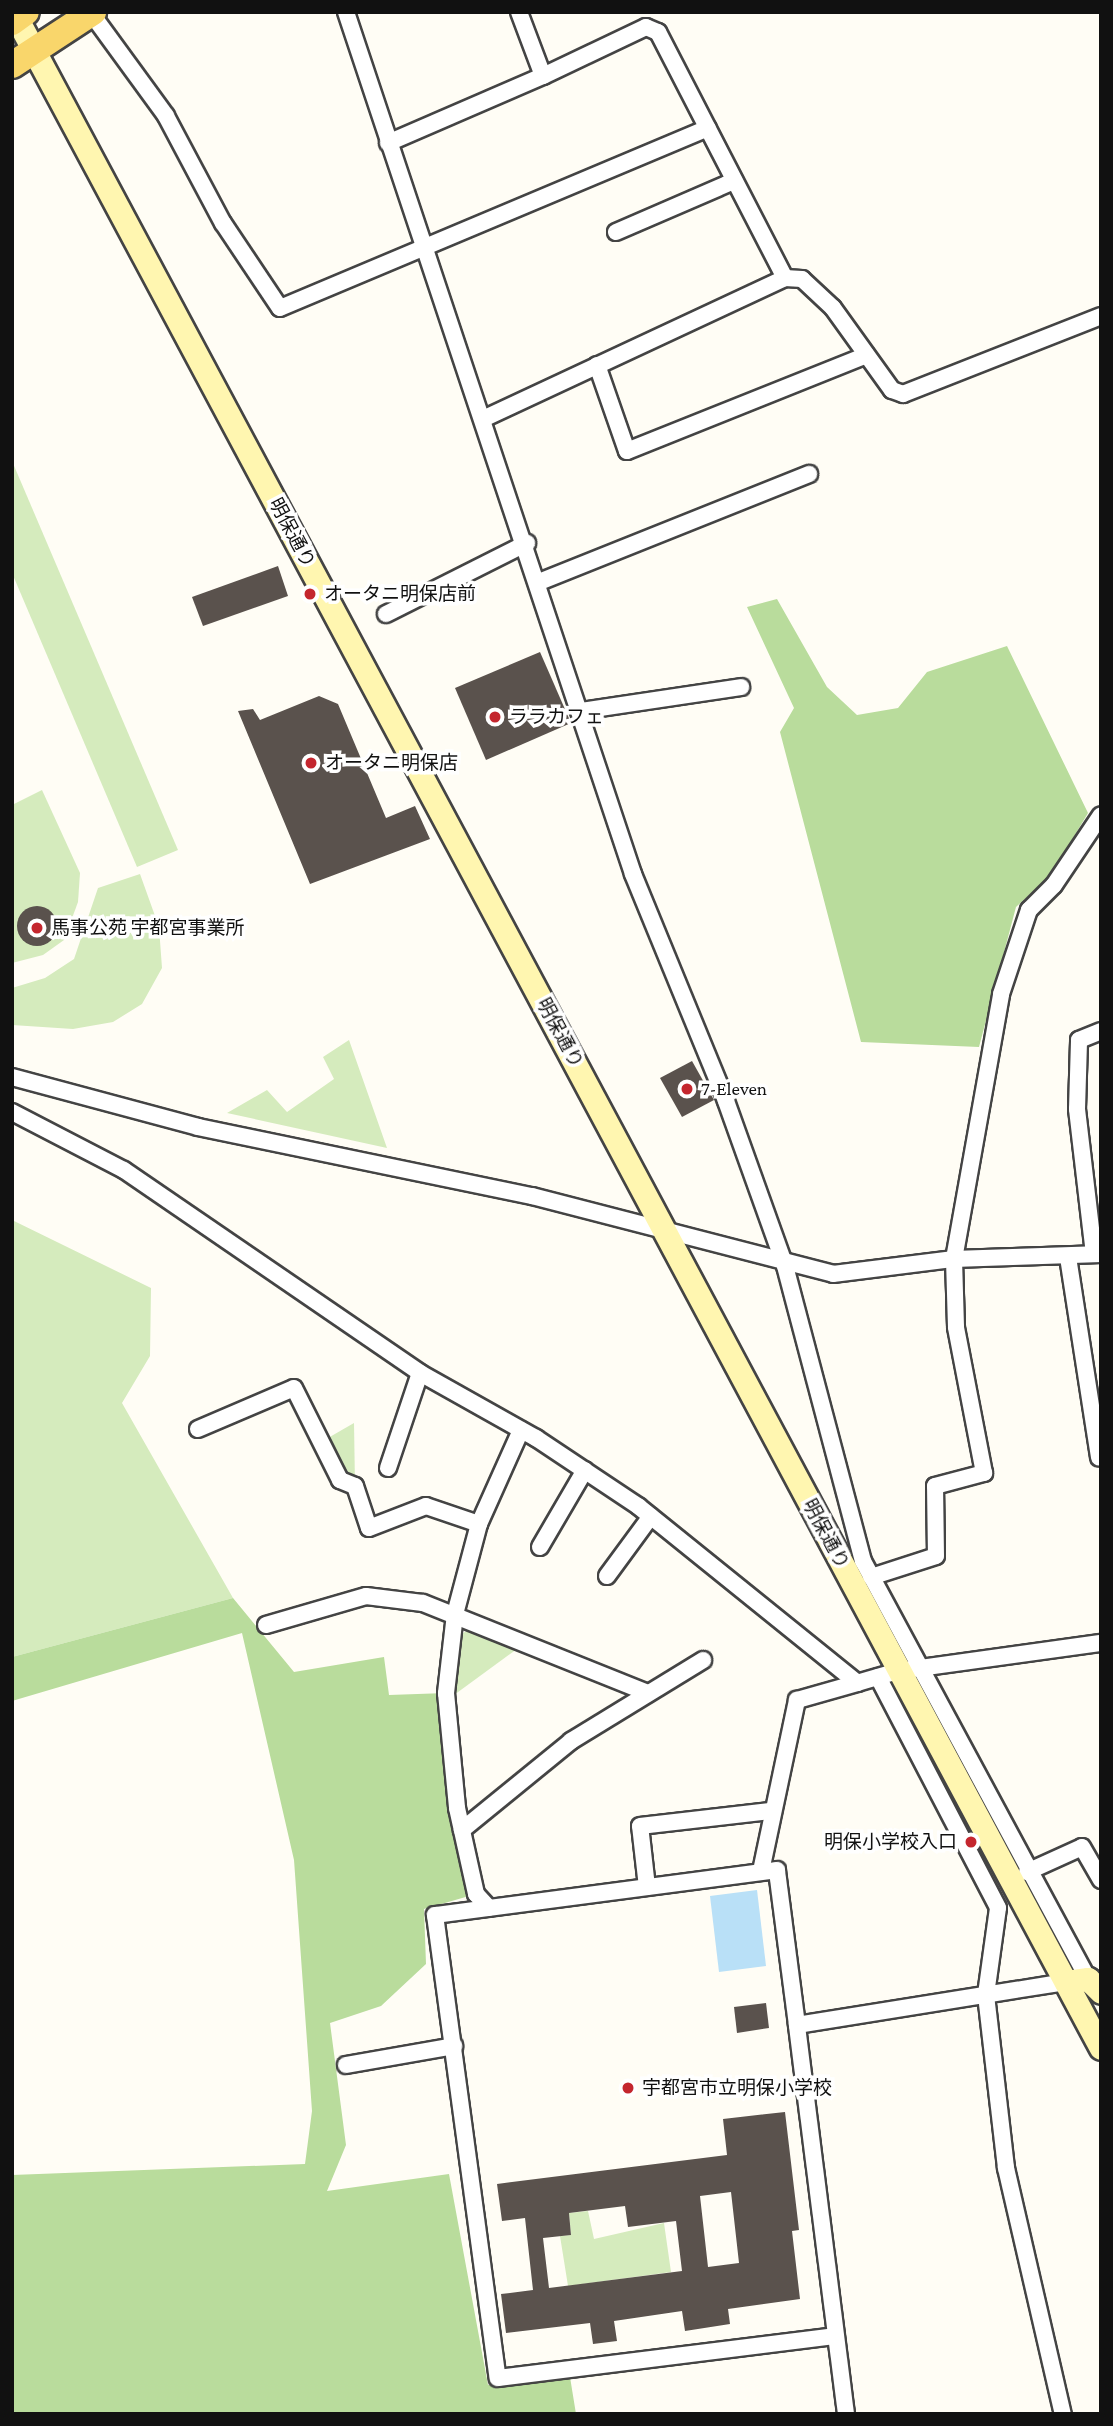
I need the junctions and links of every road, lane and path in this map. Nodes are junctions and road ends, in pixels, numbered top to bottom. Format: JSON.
{"nodes":[{"id":1,"x":346,"y":12,"type":"edge"},
{"id":2,"x":519,"y":12,"type":"edge"},
{"id":3,"x":92,"y":13,"type":"edge"},
{"id":4,"x":19,"y":18,"type":"edge"},
{"id":5,"x":35,"y":51,"type":"junction"},
{"id":6,"x":12,"y":65,"type":"edge"},
{"id":7,"x":543,"y":76,"type":"junction"},
{"id":8,"x":708,"y":128,"type":"junction"},
{"id":9,"x":388,"y":143,"type":"junction"},
{"id":10,"x":734,"y":181,"type":"junction"},
{"id":11,"x":616,"y":232,"type":"dead end"},
{"id":12,"x":424,"y":244,"type":"junction"},
{"id":13,"x":785,"y":278,"type":"junction"},
{"id":14,"x":1101,"y":316,"type":"edge"},
{"id":15,"x":867,"y":355,"type":"junction"},
{"id":16,"x":597,"y":365,"type":"junction"},
{"id":17,"x":485,"y":418,"type":"junction"},
{"id":18,"x":809,"y":474,"type":"dead end"},
{"id":19,"x":527,"y":543,"type":"junction"},
{"id":20,"x":540,"y":582,"type":"junction"},
{"id":21,"x":386,"y":614,"type":"dead end"},
{"id":22,"x":741,"y":687,"type":"dead end"},
{"id":23,"x":581,"y":711,"type":"junction"},
{"id":24,"x":1101,"y":815,"type":"edge"},
{"id":25,"x":1101,"y":1031,"type":"edge"},
{"id":26,"x":12,"y":1077,"type":"edge"},
{"id":27,"x":12,"y":1112,"type":"edge"},
{"id":28,"x":665,"y":1230,"type":"junction"},
{"id":29,"x":1097,"y":1254,"type":"edge"},
{"id":30,"x":1068,"y":1257,"type":"junction"},
{"id":31,"x":954,"y":1259,"type":"junction"},
{"id":32,"x":785,"y":1266,"type":"junction"},
{"id":33,"x":419,"y":1373,"type":"junction"},
{"id":34,"x":198,"y":1429,"type":"dead end"},
{"id":35,"x":521,"y":1430,"type":"junction"},
{"id":36,"x":1099,"y":1458,"type":"dead end"},
{"id":37,"x":388,"y":1468,"type":"dead end"},
{"id":38,"x":584,"y":1470,"type":"junction"},
{"id":39,"x":651,"y":1516,"type":"junction"},
{"id":40,"x":479,"y":1524,"type":"junction"},
{"id":41,"x":540,"y":1547,"type":"dead end"},
{"id":42,"x":607,"y":1577,"type":"dead end"},
{"id":43,"x":871,"y":1577,"type":"junction"},
{"id":44,"x":455,"y":1614,"type":"junction"},
{"id":45,"x":266,"y":1625,"type":"dead end"},
{"id":46,"x":1101,"y":1643,"type":"edge"},
{"id":47,"x":703,"y":1660,"type":"dead end"},
{"id":48,"x":897,"y":1672,"type":"junction"},
{"id":49,"x":857,"y":1683,"type":"junction"},
{"id":50,"x":648,"y":1693,"type":"junction"},
{"id":51,"x":770,"y":1811,"type":"junction"},
{"id":52,"x":462,"y":1830,"type":"junction"},
{"id":53,"x":761,"y":1871,"type":"junction"},
{"id":54,"x":1027,"y":1872,"type":"junction"},
{"id":55,"x":1101,"y":1880,"type":"edge"},
{"id":56,"x":647,"y":1887,"type":"junction"},
{"id":57,"x":489,"y":1908,"type":"junction"},
{"id":58,"x":1085,"y":1984,"type":"edge"},
{"id":59,"x":986,"y":1995,"type":"junction"},
{"id":60,"x":797,"y":2025,"type":"junction"},
{"id":61,"x":454,"y":2046,"type":"junction"},
{"id":62,"x":1101,"y":2048,"type":"edge"},
{"id":63,"x":346,"y":2064,"type":"dead end"},
{"id":64,"x":835,"y":2336,"type":"junction"},
{"id":65,"x":846,"y":2414,"type":"edge"},
{"id":66,"x":1063,"y":2414,"type":"edge"}],
"edges":[{"from":1,"to":9,"type":"street"},
{"from":2,"to":7,"type":"street"},
{"from":3,"to":5,"type":"main road"},
{"from":3,"to":12,"type":"street"},
{"from":4,"to":5,"type":"street","name":"明保通り"},
{"from":5,"to":6,"type":"main road"},
{"from":5,"to":28,"type":"street","name":"明保通り"},
{"from":7,"to":8,"type":"street"},
{"from":7,"to":9,"type":"street"},
{"from":8,"to":10,"type":"street"},
{"from":8,"to":12,"type":"street"},
{"from":9,"to":12,"type":"street"},
{"from":10,"to":11,"type":"street"},
{"from":10,"to":13,"type":"street"},
{"from":12,"to":17,"type":"street"},
{"from":13,"to":15,"type":"street"},
{"from":13,"to":16,"type":"street"},
{"from":14,"to":15,"type":"street"},
{"from":15,"to":16,"type":"street"},
{"from":16,"to":17,"type":"street"},
{"from":17,"to":19,"type":"street"},
{"from":18,"to":20,"type":"street"},
{"from":19,"to":20,"type":"street"},
{"from":19,"to":21,"type":"street"},
{"from":20,"to":23,"type":"street"},
{"from":22,"to":23,"type":"street"},
{"from":23,"to":32,"type":"street"},
{"from":24,"to":31,"type":"street"},
{"from":25,"to":29,"type":"street"},
{"from":26,"to":28,"type":"street"},
{"from":27,"to":33,"type":"street"},
{"from":28,"to":32,"type":"street"},
{"from":28,"to":48,"type":"street","name":"明保通り"},
{"from":29,"to":30,"type":"street"},
{"from":30,"to":31,"type":"street"},
{"from":30,"to":36,"type":"street"},
{"from":31,"to":32,"type":"street"},
{"from":31,"to":43,"type":"street"},
{"from":32,"to":43,"type":"street"},
{"from":33,"to":35,"type":"street"},
{"from":33,"to":37,"type":"street"},
{"from":34,"to":40,"type":"street"},
{"from":35,"to":38,"type":"street"},
{"from":35,"to":40,"type":"street"},
{"from":38,"to":39,"type":"street"},
{"from":38,"to":41,"type":"street"},
{"from":39,"to":42,"type":"street"},
{"from":39,"to":49,"type":"street"},
{"from":40,"to":44,"type":"street"},
{"from":43,"to":48,"type":"street"},
{"from":44,"to":45,"type":"street"},
{"from":44,"to":50,"type":"street"},
{"from":44,"to":52,"type":"street"},
{"from":46,"to":48,"type":"street"},
{"from":47,"to":50,"type":"street"},
{"from":48,"to":49,"type":"street"},
{"from":48,"to":54,"type":"street"},
{"from":48,"to":58,"type":"street","name":"明保通り"},
{"from":48,"to":59,"type":"street"},
{"from":49,"to":51,"type":"street"},
{"from":50,"to":52,"type":"street"},
{"from":51,"to":53,"type":"street"},
{"from":51,"to":56,"type":"street"},
{"from":52,"to":57,"type":"street"},
{"from":53,"to":56,"type":"street"},
{"from":53,"to":60,"type":"street"},
{"from":54,"to":55,"type":"street"},
{"from":54,"to":58,"type":"street"},
{"from":56,"to":57,"type":"street"},
{"from":57,"to":61,"type":"street"},
{"from":58,"to":59,"type":"street"},
{"from":58,"to":62,"type":"street","name":"明保通り"},
{"from":59,"to":60,"type":"street"},
{"from":59,"to":66,"type":"street"},
{"from":60,"to":64,"type":"street"},
{"from":61,"to":63,"type":"street"},
{"from":61,"to":64,"type":"street"},
{"from":64,"to":65,"type":"street"}]}
